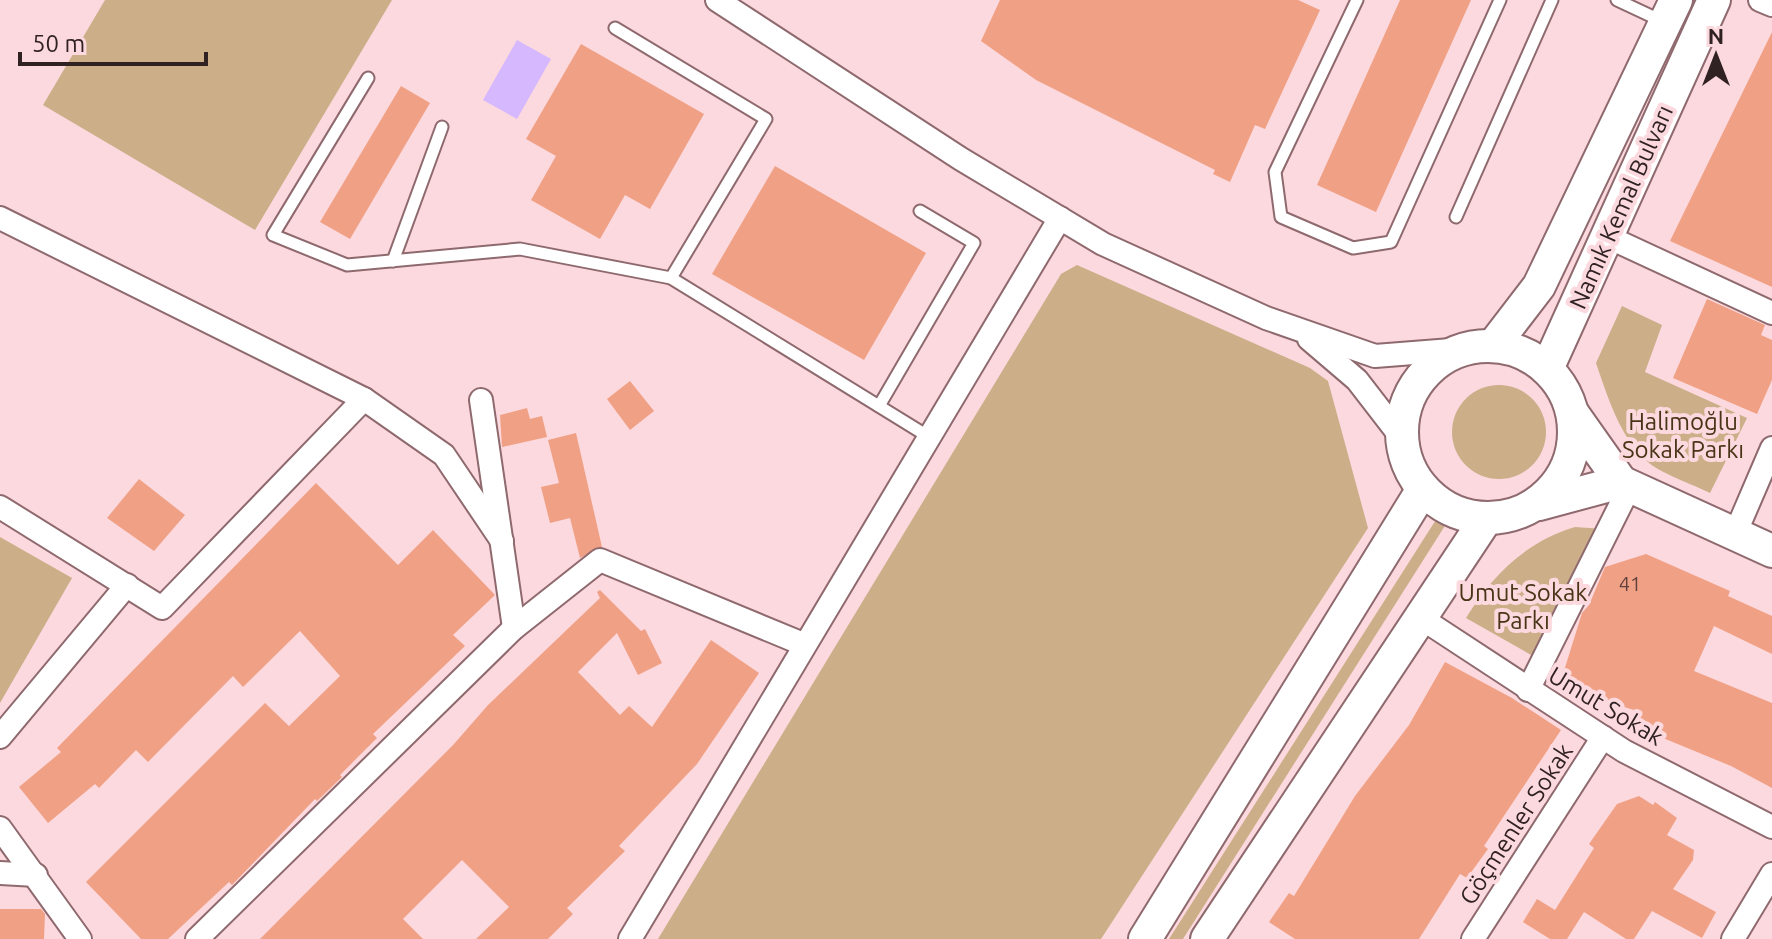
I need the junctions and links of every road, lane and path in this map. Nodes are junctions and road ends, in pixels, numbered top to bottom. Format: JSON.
{"nodes":[{"id":1,"x":717,"y":0,"type":"edge"},
{"id":2,"x":1357,"y":0,"type":"edge"},
{"id":3,"x":1500,"y":0,"type":"edge"},
{"id":4,"x":1552,"y":0,"type":"edge"},
{"id":5,"x":1617,"y":0,"type":"edge"},
{"id":6,"x":1714,"y":0,"type":"edge"},
{"id":7,"x":1760,"y":0,"type":"edge"},
{"id":8,"x":1772,"y":5,"type":"edge"},
{"id":9,"x":1671,"y":11,"type":"edge"},
{"id":10,"x":615,"y":28,"type":"dead end"},
{"id":11,"x":368,"y":78,"type":"dead end"},
{"id":12,"x":442,"y":127,"type":"dead end"},
{"id":13,"x":920,"y":211,"type":"dead end"},
{"id":14,"x":1456,"y":217,"type":"dead end"},
{"id":15,"x":0,"y":218,"type":"edge"},
{"id":16,"x":1060,"y":218,"type":"junction"},
{"id":17,"x":1608,"y":237,"type":"junction"},
{"id":18,"x":393,"y":261,"type":"junction"},
{"id":19,"x":671,"y":278,"type":"junction"},
{"id":20,"x":1772,"y":313,"type":"edge"},
{"id":21,"x":1299,"y":331,"type":"junction"},
{"id":22,"x":1479,"y":348,"type":"junction"},
{"id":23,"x":1547,"y":369,"type":"junction"},
{"id":24,"x":364,"y":399,"type":"junction"},
{"id":25,"x":481,"y":400,"type":"dead end"},
{"id":26,"x":879,"y":406,"type":"junction"},
{"id":27,"x":1573,"y":414,"type":"junction"},
{"id":28,"x":929,"y":437,"type":"junction"},
{"id":29,"x":1401,"y":437,"type":"junction"},
{"id":30,"x":1772,"y":448,"type":"edge"},
{"id":31,"x":1626,"y":484,"type":"junction"},
{"id":32,"x":1423,"y":489,"type":"junction"},
{"id":33,"x":1536,"y":505,"type":"junction"},
{"id":34,"x":0,"y":507,"type":"edge"},
{"id":35,"x":1486,"y":519,"type":"junction"},
{"id":36,"x":1735,"y":534,"type":"junction"},
{"id":37,"x":502,"y":541,"type":"junction"},
{"id":38,"x":1772,"y":551,"type":"edge"},
{"id":39,"x":127,"y":585,"type":"junction"},
{"id":40,"x":1421,"y":618,"type":"junction"},
{"id":41,"x":514,"y":628,"type":"junction"},
{"id":42,"x":803,"y":644,"type":"junction"},
{"id":43,"x":1528,"y":690,"type":"junction"},
{"id":44,"x":0,"y":737,"type":"edge"},
{"id":45,"x":1603,"y":737,"type":"junction"},
{"id":46,"x":1772,"y":827,"type":"edge"},
{"id":47,"x":0,"y":828,"type":"edge"},
{"id":48,"x":0,"y":873,"type":"edge"},
{"id":49,"x":1772,"y":874,"type":"edge"},
{"id":50,"x":36,"y":875,"type":"junction"},
{"id":51,"x":80,"y":939,"type":"edge"},
{"id":52,"x":197,"y":939,"type":"edge"},
{"id":53,"x":630,"y":939,"type":"edge"},
{"id":54,"x":1145,"y":939,"type":"edge"},
{"id":55,"x":1207,"y":939,"type":"edge"},
{"id":56,"x":1473,"y":939,"type":"edge"},
{"id":57,"x":1733,"y":939,"type":"edge"}],
"edges":[{"from":1,"to":16,"type":"street"},
{"from":2,"to":3,"type":"lane"},
{"from":4,"to":14,"type":"lane"},
{"from":5,"to":9,"type":"lane"},
{"from":6,"to":17,"type":"main road","name":"Namık Kemal Bulvarı"},
{"from":7,"to":8,"type":"street"},
{"from":9,"to":22,"type":"main road","name":"Namık Kemal Bulvarı"},
{"from":10,"to":19,"type":"lane"},
{"from":11,"to":18,"type":"lane"},
{"from":12,"to":18,"type":"lane"},
{"from":13,"to":26,"type":"lane"},
{"from":15,"to":24,"type":"street"},
{"from":16,"to":21,"type":"street"},
{"from":16,"to":28,"type":"street"},
{"from":17,"to":20,"type":"street"},
{"from":17,"to":23,"type":"main road","name":"Namık Kemal Bulvarı"},
{"from":18,"to":19,"type":"lane"},
{"from":19,"to":26,"type":"lane"},
{"from":21,"to":22,"type":"street"},
{"from":21,"to":29,"type":"street"},
{"from":22,"to":23,"type":"main road"},
{"from":22,"to":29,"type":"main road"},
{"from":23,"to":27,"type":"main road"},
{"from":24,"to":37,"type":"street"},
{"from":24,"to":39,"type":"street"},
{"from":25,"to":37,"type":"street"},
{"from":26,"to":28,"type":"lane"},
{"from":27,"to":31,"type":"main road"},
{"from":27,"to":33,"type":"main road"},
{"from":28,"to":42,"type":"street"},
{"from":29,"to":32,"type":"main road"},
{"from":30,"to":36,"type":"street"},
{"from":31,"to":33,"type":"main road"},
{"from":31,"to":36,"type":"main road"},
{"from":31,"to":43,"type":"street"},
{"from":32,"to":35,"type":"main road"},
{"from":32,"to":54,"type":"main road"},
{"from":33,"to":35,"type":"main road"},
{"from":34,"to":39,"type":"street"},
{"from":35,"to":40,"type":"main road"},
{"from":36,"to":38,"type":"main road"},
{"from":37,"to":41,"type":"street"},
{"from":39,"to":44,"type":"street"},
{"from":40,"to":43,"type":"street","name":"Umut Sokak"},
{"from":40,"to":55,"type":"main road"},
{"from":41,"to":42,"type":"street"},
{"from":41,"to":52,"type":"street"},
{"from":42,"to":53,"type":"street"},
{"from":43,"to":45,"type":"street","name":"Umut Sokak"},
{"from":45,"to":46,"type":"street","name":"Umut Sokak"},
{"from":45,"to":56,"type":"street","name":"Göçmenler Sokak"},
{"from":47,"to":50,"type":"street"},
{"from":48,"to":50,"type":"street"},
{"from":49,"to":57,"type":"street"},
{"from":50,"to":51,"type":"street"}]}
